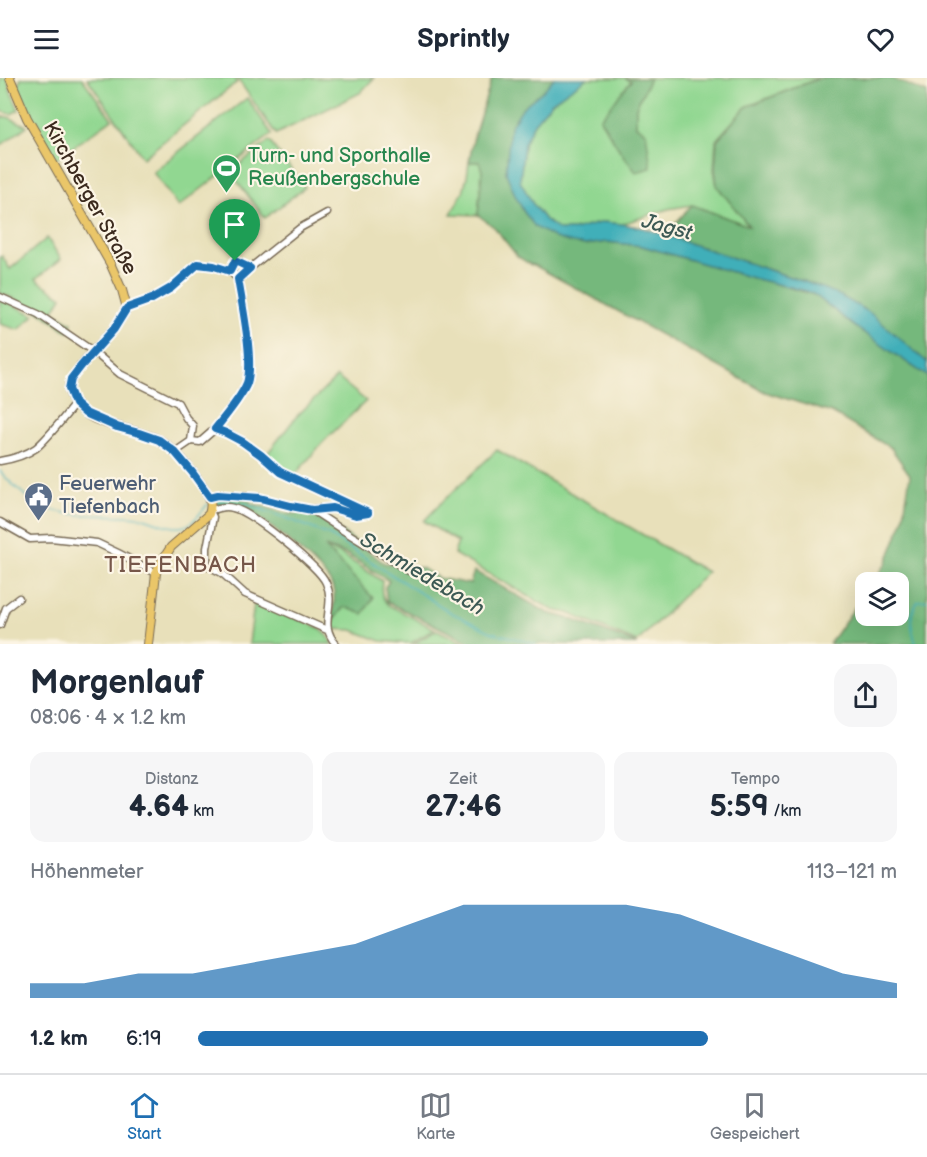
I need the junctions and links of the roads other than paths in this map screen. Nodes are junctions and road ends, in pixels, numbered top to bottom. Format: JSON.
{"nodes":[{"id":1,"x":13,"y":79,"type":"edge"},
{"id":2,"x":327,"y":213,"type":"dead end"},
{"id":3,"x":250,"y":268,"type":"junction"},
{"id":4,"x":230,"y":271,"type":"junction"},
{"id":5,"x":238,"y":279,"type":"junction"},
{"id":6,"x":0,"y":297,"type":"edge"},
{"id":7,"x":127,"y":308,"type":"junction"},
{"id":8,"x":93,"y":352,"type":"junction"},
{"id":9,"x":75,"y":404,"type":"junction"},
{"id":10,"x":215,"y":429,"type":"junction"},
{"id":11,"x":191,"y":441,"type":"junction"},
{"id":12,"x":175,"y":452,"type":"junction"},
{"id":13,"x":0,"y":461,"type":"edge"},
{"id":14,"x":210,"y":503,"type":"junction"},
{"id":15,"x":312,"y":510,"type":"junction"},
{"id":16,"x":0,"y":522,"type":"edge"},
{"id":17,"x":409,"y":571,"type":"dead end"},
{"id":18,"x":156,"y":573,"type":"junction"},
{"id":19,"x":19,"y":598,"type":"dead end"},
{"id":20,"x":0,"y":625,"type":"edge"},
{"id":21,"x":327,"y":630,"type":"junction"},
{"id":22,"x":148,"y":644,"type":"edge"},
{"id":23,"x":336,"y":644,"type":"edge"}],
"edges":[{"from":1,"to":7,"type":"main road","name":"Kirchberger Straße"},
{"from":2,"to":3,"type":"street"},
{"from":3,"to":4,"type":"street"},
{"from":3,"to":5,"type":"street"},
{"from":4,"to":5,"type":"street"},
{"from":4,"to":7,"type":"street"},
{"from":5,"to":10,"type":"street"},
{"from":6,"to":8,"type":"street"},
{"from":7,"to":8,"type":"main road"},
{"from":8,"to":9,"type":"main road"},
{"from":8,"to":11,"type":"street"},
{"from":9,"to":12,"type":"main road"},
{"from":9,"to":13,"type":"street"},
{"from":10,"to":11,"type":"street"},
{"from":10,"to":15,"type":"street"},
{"from":11,"to":12,"type":"street"},
{"from":12,"to":14,"type":"main road"},
{"from":14,"to":15,"type":"street"},
{"from":14,"to":18,"type":"main road"},
{"from":14,"to":21,"type":"street"},
{"from":14,"to":21,"type":"street"},
{"from":15,"to":17,"type":"street"},
{"from":16,"to":18,"type":"street"},
{"from":18,"to":22,"type":"main road"},
{"from":19,"to":20,"type":"street"},
{"from":21,"to":23,"type":"street"}]}
